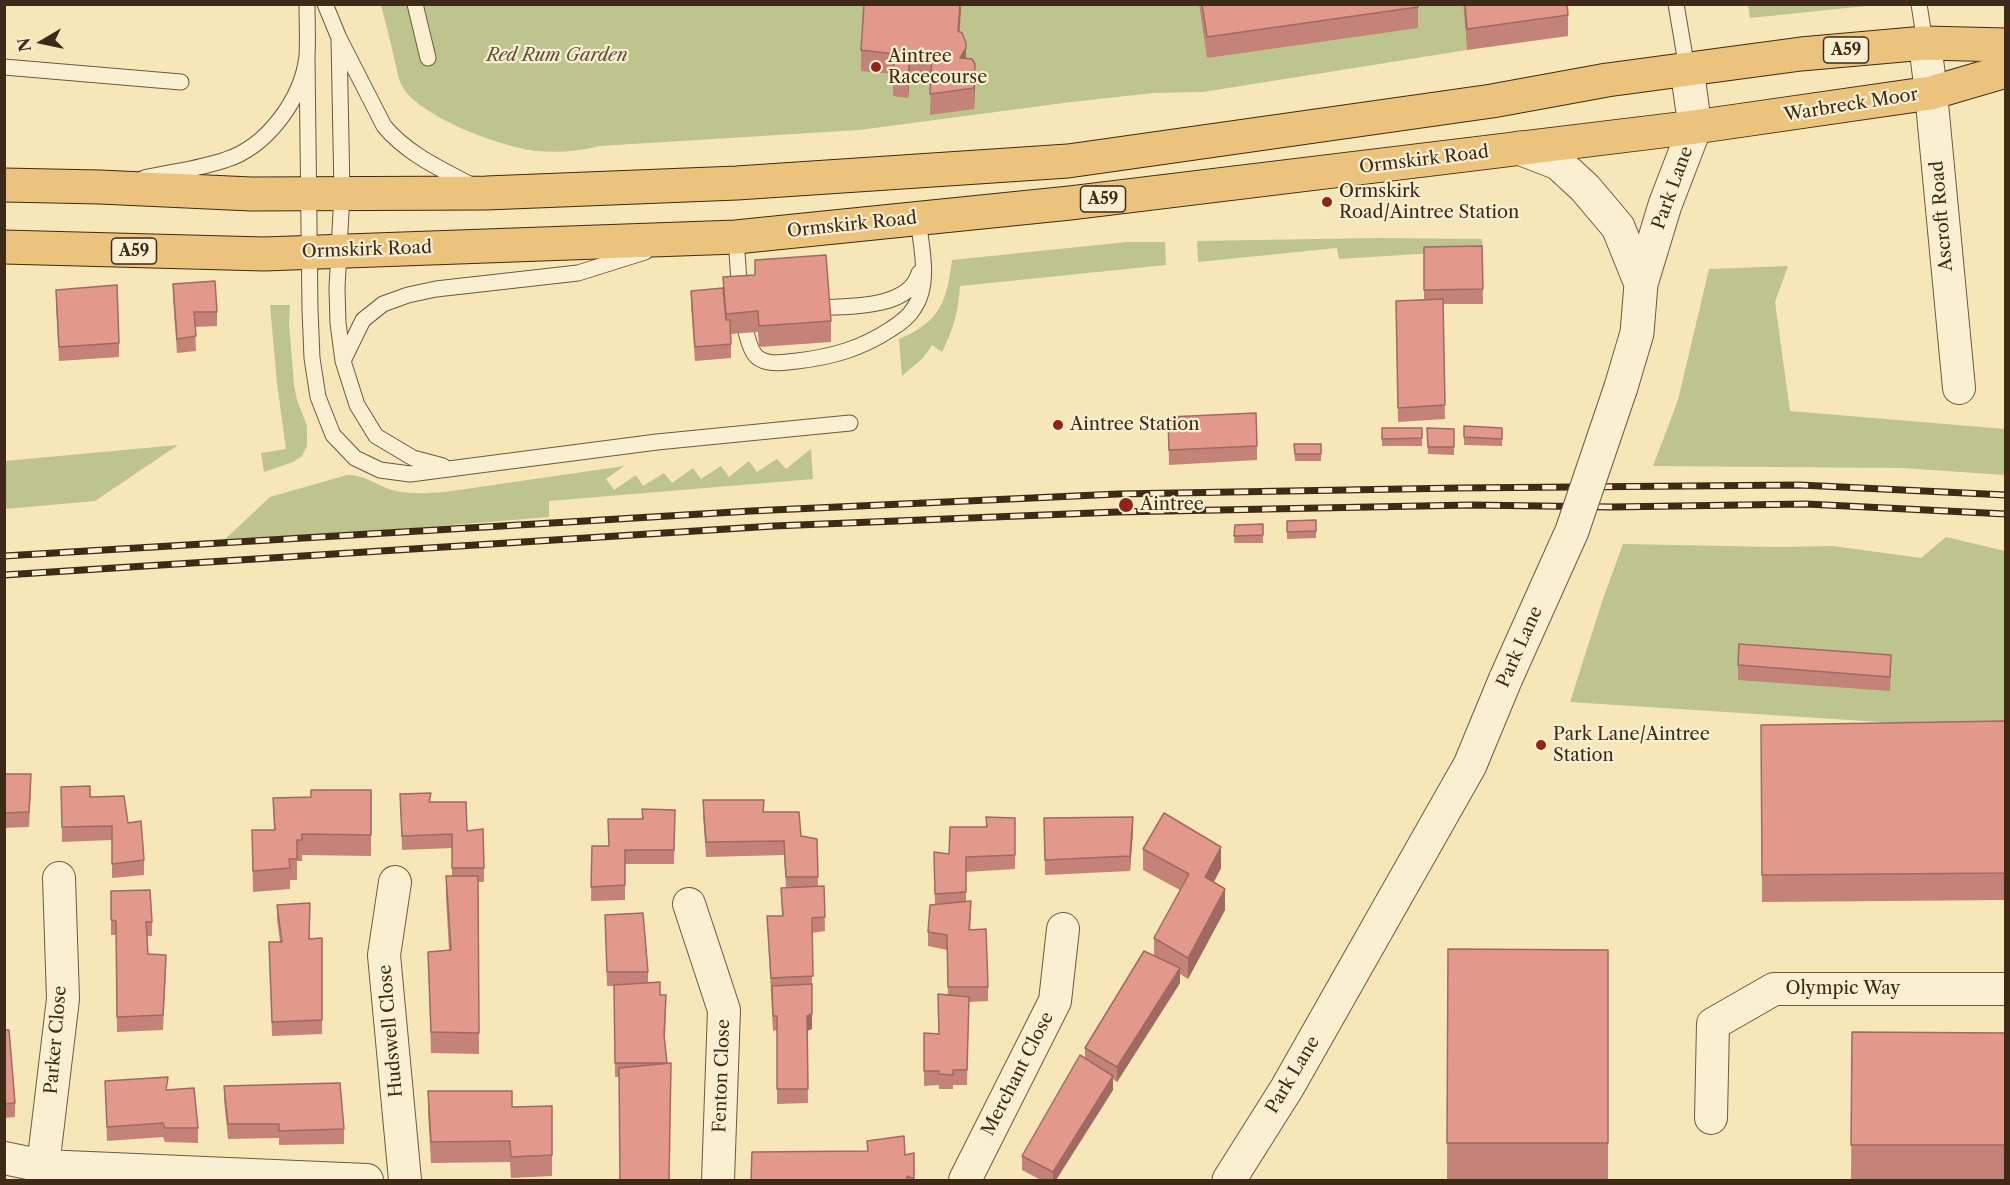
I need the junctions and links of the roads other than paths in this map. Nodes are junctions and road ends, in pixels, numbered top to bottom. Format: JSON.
{"nodes":[{"id":1,"x":307,"y":4,"type":"edge"},
{"id":2,"x":325,"y":4,"type":"edge"},
{"id":3,"x":416,"y":4,"type":"edge"},
{"id":4,"x":1676,"y":4,"type":"edge"},
{"id":5,"x":1919,"y":4,"type":"edge"},
{"id":6,"x":339,"y":38,"type":"junction"},
{"id":7,"x":1925,"y":44,"type":"junction"},
{"id":8,"x":2006,"y":45,"type":"edge"},
{"id":9,"x":307,"y":57,"type":"junction"},
{"id":10,"x":428,"y":58,"type":"dead end"},
{"id":11,"x":4,"y":67,"type":"edge"},
{"id":12,"x":1687,"y":69,"type":"junction"},
{"id":13,"x":2006,"y":71,"type":"edge"},
{"id":14,"x":181,"y":82,"type":"dead end"},
{"id":15,"x":1931,"y":93,"type":"junction"},
{"id":16,"x":1695,"y":127,"type":"junction"},
{"id":17,"x":1520,"y":148,"type":"junction"},
{"id":18,"x":4,"y":185,"type":"edge"},
{"id":19,"x":100,"y":187,"type":"junction"},
{"id":20,"x":486,"y":193,"type":"junction"},
{"id":21,"x":308,"y":194,"type":"junction"},
{"id":22,"x":342,"y":194,"type":"junction"},
{"id":23,"x":918,"y":219,"type":"junction"},
{"id":24,"x":736,"y":237,"type":"junction"},
{"id":25,"x":685,"y":239,"type":"junction"},
{"id":26,"x":4,"y":247,"type":"edge"},
{"id":27,"x":323,"y":252,"type":"junction"},
{"id":28,"x":923,"y":262,"type":"junction"},
{"id":29,"x":1641,"y":284,"type":"junction"},
{"id":30,"x":791,"y":309,"type":"edge"},
{"id":31,"x":343,"y":361,"type":"junction"},
{"id":32,"x":1959,"y":388,"type":"dead end"},
{"id":33,"x":850,"y":423,"type":"dead end"},
{"id":34,"x":453,"y":469,"type":"junction"},
{"id":35,"x":59,"y":878,"type":"dead end"},
{"id":36,"x":395,"y":882,"type":"dead end"},
{"id":37,"x":689,"y":904,"type":"dead end"},
{"id":38,"x":1063,"y":929,"type":"dead end"},
{"id":39,"x":2006,"y":989,"type":"edge"},
{"id":40,"x":1712,"y":1119,"type":"dead end"},
{"id":41,"x":4,"y":1158,"type":"edge"},
{"id":42,"x":43,"y":1166,"type":"junction"},
{"id":43,"x":367,"y":1180,"type":"edge"},
{"id":44,"x":405,"y":1180,"type":"edge"},
{"id":45,"x":718,"y":1180,"type":"edge"},
{"id":46,"x":965,"y":1180,"type":"edge"},
{"id":47,"x":1229,"y":1180,"type":"edge"}],
"edges":[{"from":1,"to":9,"type":"lane"},
{"from":2,"to":6,"type":"lane"},
{"from":3,"to":10,"type":"lane"},
{"from":4,"to":12,"type":"lane"},
{"from":5,"to":7,"type":"lane"},
{"from":6,"to":20,"type":"lane"},
{"from":6,"to":22,"type":"lane"},
{"from":7,"to":8,"type":"highway","number":"A59"},
{"from":7,"to":12,"type":"highway","number":"A59"},
{"from":7,"to":15,"type":"street","name":"Ascroft Road"},
{"from":9,"to":19,"type":"lane"},
{"from":9,"to":21,"type":"lane"},
{"from":11,"to":14,"type":"lane"},
{"from":12,"to":16,"type":"street","name":"Park Lane"},
{"from":12,"to":20,"type":"highway","number":"A59"},
{"from":13,"to":15,"type":"highway","name":"Warbreck Moor","number":"A59"},
{"from":15,"to":16,"type":"highway","name":"Warbreck Moor","number":"A59"},
{"from":15,"to":32,"type":"street","name":"Ascroft Road"},
{"from":16,"to":17,"type":"highway","name":"Ormskirk Road","number":"A59"},
{"from":16,"to":29,"type":"street","name":"Park Lane"},
{"from":17,"to":23,"type":"highway","name":"Ormskirk Road","number":"A59"},
{"from":17,"to":29,"type":"street"},
{"from":18,"to":19,"type":"highway","number":"A59"},
{"from":19,"to":21,"type":"highway","number":"A59"},
{"from":20,"to":22,"type":"highway","number":"A59"},
{"from":21,"to":22,"type":"highway","number":"A59"},
{"from":21,"to":27,"type":"lane"},
{"from":22,"to":27,"type":"lane"},
{"from":23,"to":24,"type":"highway","name":"Ormskirk Road","number":"A59"},
{"from":23,"to":28,"type":"lane"},
{"from":24,"to":25,"type":"highway","name":"Ormskirk Road","number":"A59"},
{"from":24,"to":28,"type":"lane"},
{"from":25,"to":27,"type":"highway","name":"Ormskirk Road","number":"A59"},
{"from":25,"to":31,"type":"lane"},
{"from":26,"to":27,"type":"highway","name":"Ormskirk Road","number":"A59"},
{"from":27,"to":31,"type":"lane"},
{"from":27,"to":34,"type":"lane"},
{"from":28,"to":30,"type":"lane"},
{"from":29,"to":47,"type":"street","name":"Park Lane","bridge":true},
{"from":31,"to":34,"type":"lane"},
{"from":33,"to":34,"type":"lane"},
{"from":35,"to":42,"type":"street","name":"Parker Close"},
{"from":36,"to":44,"type":"street","name":"Hudswell Close"},
{"from":37,"to":45,"type":"street","name":"Fenton Close"},
{"from":38,"to":46,"type":"street","name":"Merchant Close"},
{"from":39,"to":40,"type":"street","name":"Olympic Way"},
{"from":41,"to":42,"type":"street"},
{"from":42,"to":43,"type":"street"}]}
